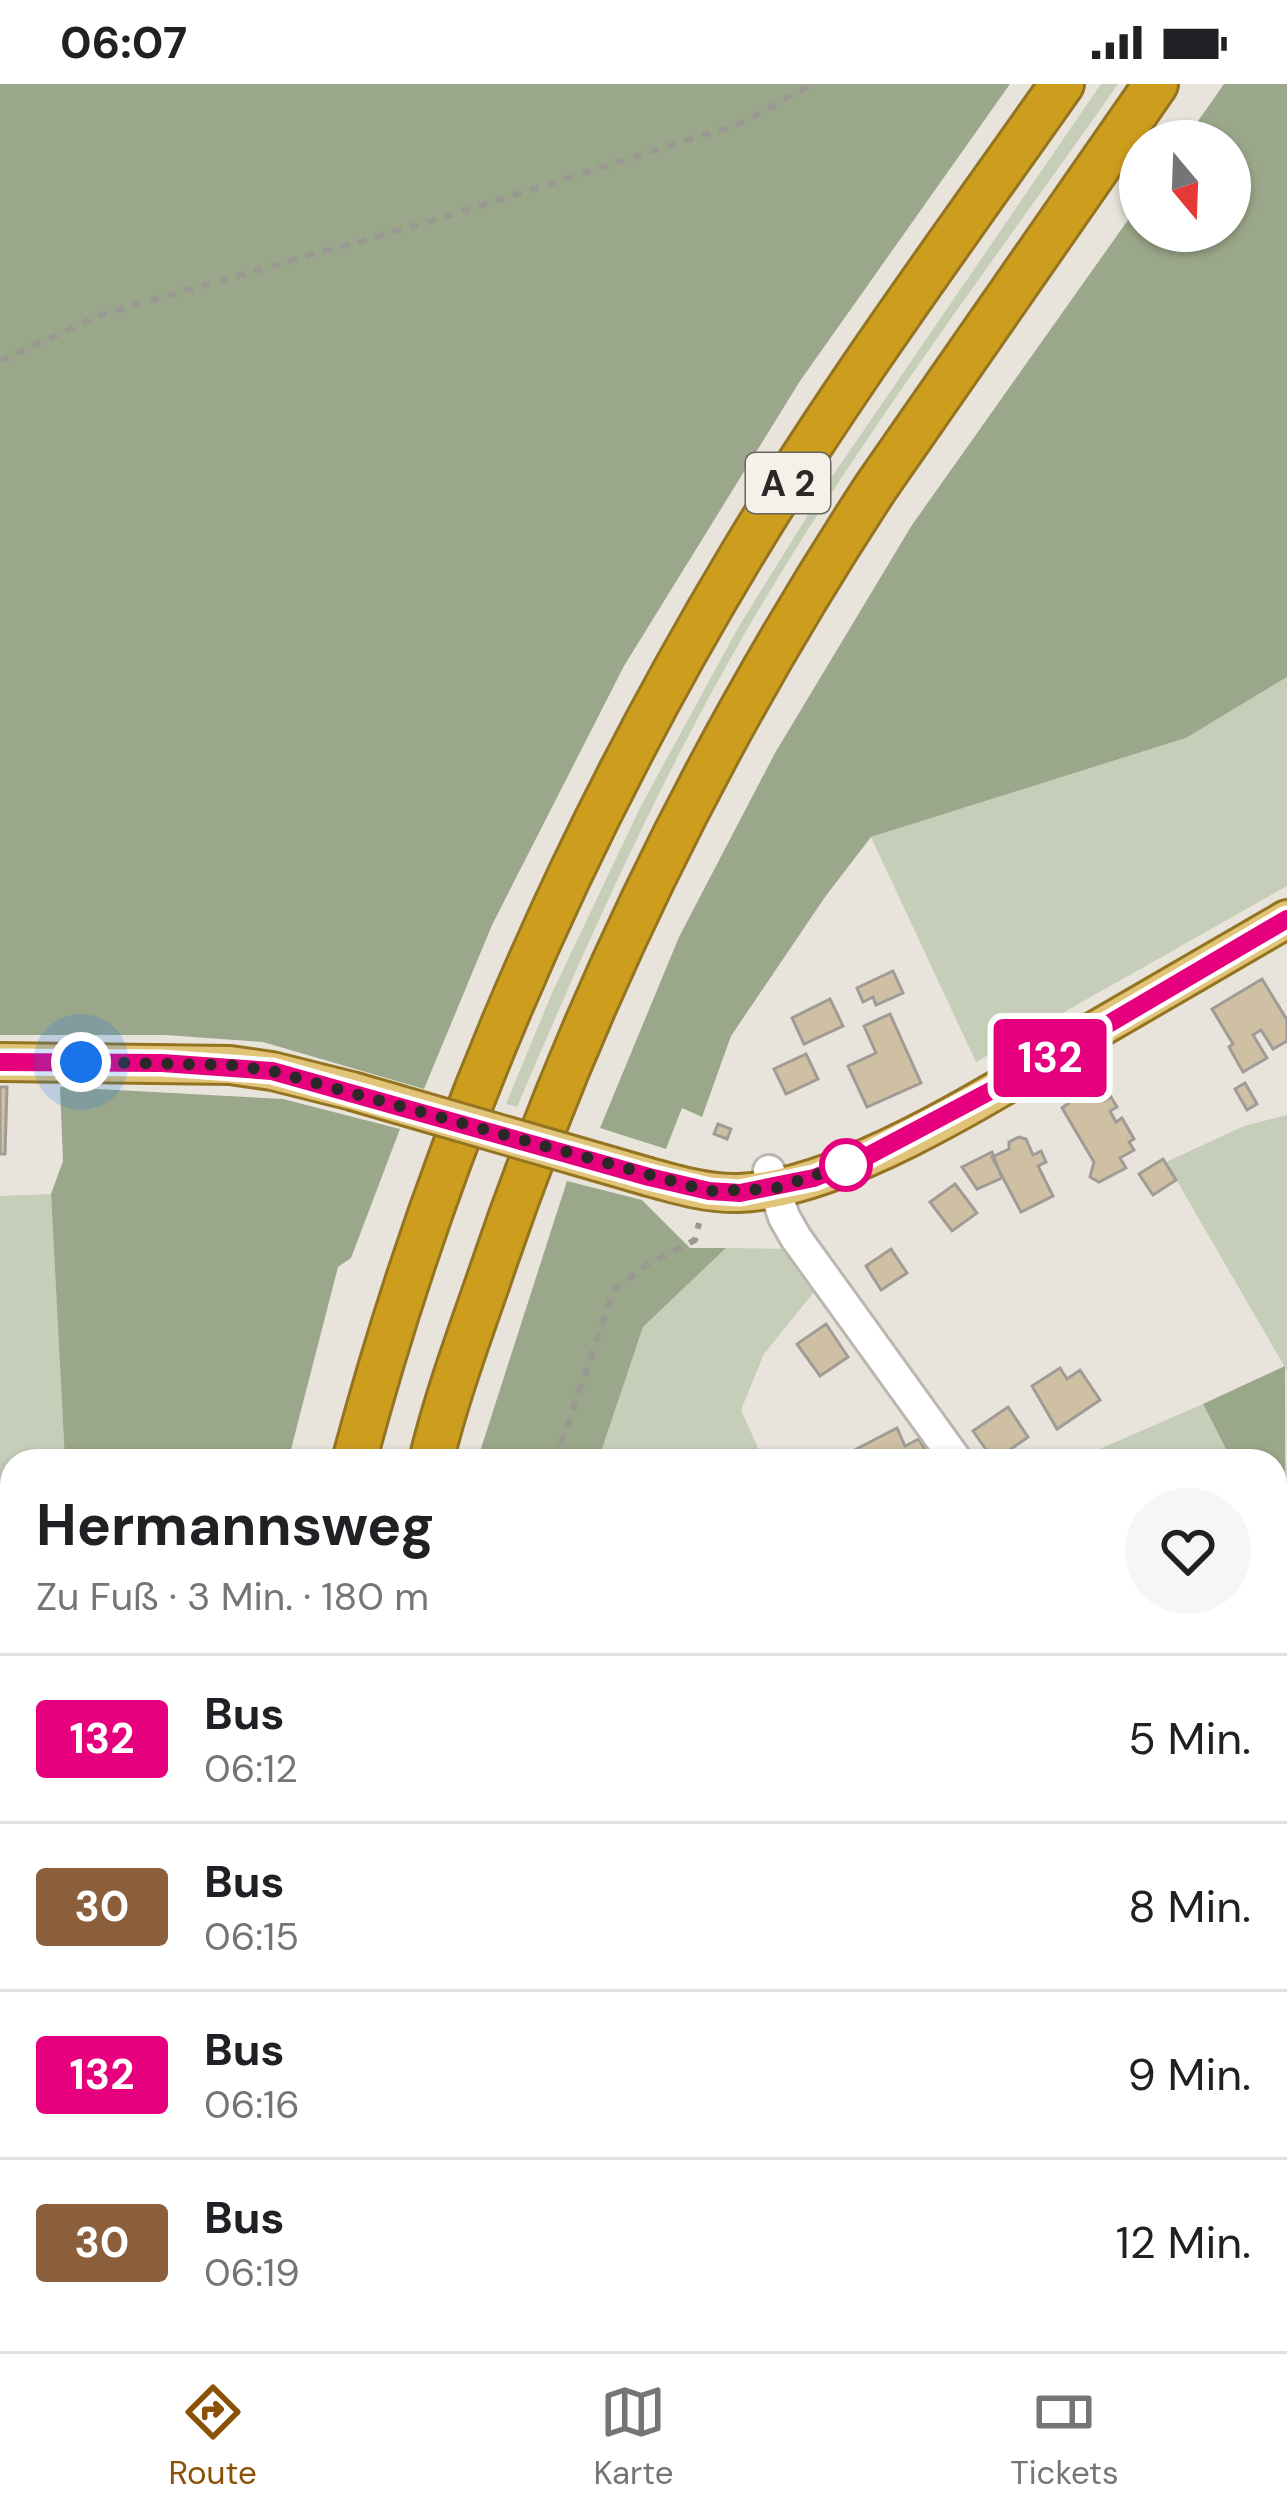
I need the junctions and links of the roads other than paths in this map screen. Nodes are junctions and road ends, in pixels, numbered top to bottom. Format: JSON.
{"nodes":[{"id":1,"x":1062,"y":84,"type":"edge"},
{"id":2,"x":1156,"y":84,"type":"edge"},
{"id":3,"x":1287,"y":919,"type":"edge"},
{"id":4,"x":0,"y":1062,"type":"edge"},
{"id":5,"x":771,"y":1180,"type":"junction"},
{"id":6,"x":358,"y":1449,"type":"edge"},
{"id":7,"x":434,"y":1449,"type":"edge"},
{"id":8,"x":948,"y":1449,"type":"edge"}],
"edges":[{"from":1,"to":6,"type":"highway","number":"A 2"},
{"from":2,"to":7,"type":"highway","number":"A 2"},
{"from":3,"to":5,"type":"main road"},
{"from":4,"to":5,"type":"main road","bridge":true},
{"from":5,"to":8,"type":"lane"}]}
